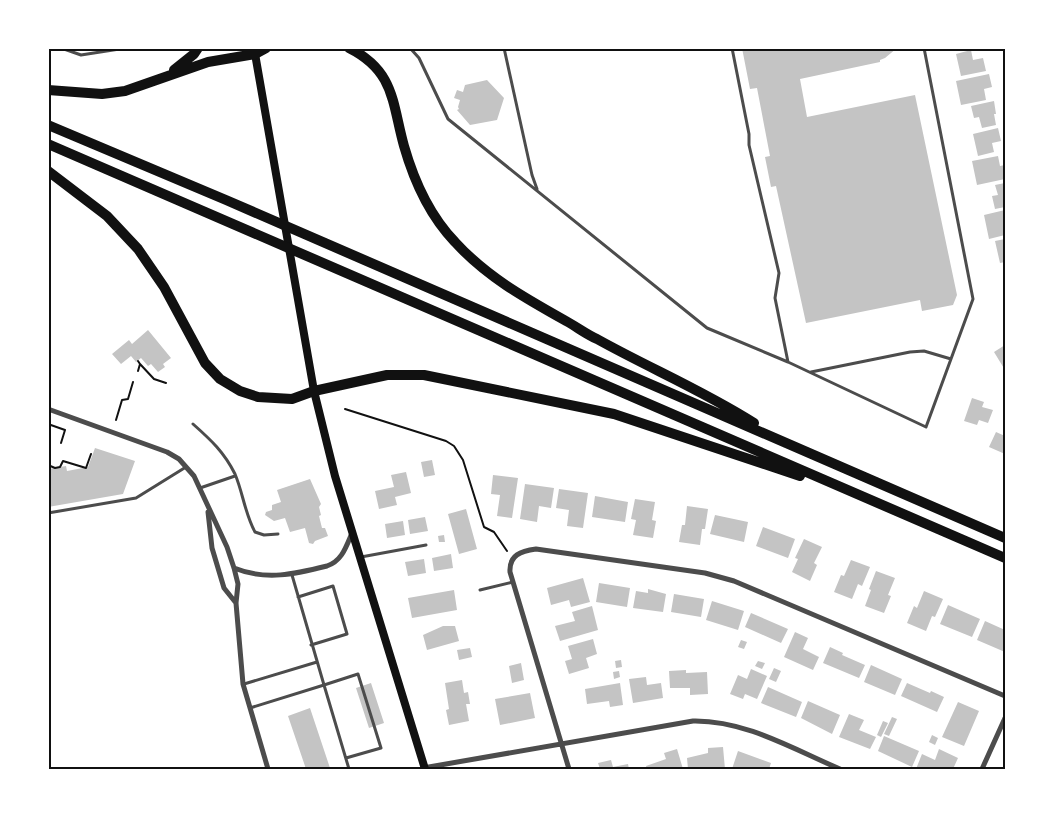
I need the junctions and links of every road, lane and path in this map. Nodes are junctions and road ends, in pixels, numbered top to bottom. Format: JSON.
{"nodes":[{"id":1,"x":126,"y":48,"type":"edge"},
{"id":2,"x":198,"y":48,"type":"edge"},
{"id":3,"x":266,"y":48,"type":"edge"},
{"id":4,"x":349,"y":48,"type":"edge"},
{"id":5,"x":410,"y":48,"type":"edge"},
{"id":6,"x":504,"y":48,"type":"edge"},
{"id":7,"x":732,"y":48,"type":"edge"},
{"id":8,"x":924,"y":48,"type":"edge"},
{"id":9,"x":64,"y":49,"type":"edge"},
{"id":10,"x":254,"y":51,"type":"edge"},
{"id":11,"x":169,"y":75,"type":"junction"},
{"id":12,"x":48,"y":90,"type":"edge"},
{"id":13,"x":48,"y":125,"type":"edge"},
{"id":14,"x":48,"y":144,"type":"edge"},
{"id":15,"x":48,"y":171,"type":"edge"},
{"id":16,"x":538,"y":190,"type":"junction"},
{"id":17,"x":951,"y":359,"type":"junction"},
{"id":18,"x":788,"y":362,"type":"junction"},
{"id":19,"x":138,"y":371,"type":"dead end"},
{"id":20,"x":810,"y":373,"type":"junction"},
{"id":21,"x":133,"y":382,"type":"dead end"},
{"id":22,"x":166,"y":383,"type":"dead end"},
{"id":23,"x":314,"y":391,"type":"junction"},
{"id":24,"x":48,"y":409,"type":"edge"},
{"id":25,"x":345,"y":409,"type":"dead end"},
{"id":26,"x":116,"y":420,"type":"dead end"},
{"id":27,"x":48,"y":424,"type":"edge"},
{"id":28,"x":194,"y":424,"type":"dead end"},
{"id":29,"x":779,"y":440,"type":"junction"},
{"id":30,"x":61,"y":443,"type":"dead end"},
{"id":31,"x":91,"y":454,"type":"dead end"},
{"id":32,"x":48,"y":465,"type":"edge"},
{"id":33,"x":188,"y":466,"type":"junction"},
{"id":34,"x":235,"y":476,"type":"junction"},
{"id":35,"x":200,"y":488,"type":"junction"},
{"id":36,"x":863,"y":496,"type":"junction"},
{"id":37,"x":207,"y":507,"type":"junction"},
{"id":38,"x":48,"y":513,"type":"edge"},
{"id":39,"x":352,"y":533,"type":"junction"},
{"id":40,"x":278,"y":534,"type":"dead end"},
{"id":41,"x":1005,"y":538,"type":"edge"},
{"id":42,"x":426,"y":545,"type":"dead end"},
{"id":43,"x":360,"y":557,"type":"junction"},
{"id":44,"x":513,"y":558,"type":"junction"},
{"id":45,"x":1005,"y":558,"type":"edge"},
{"id":46,"x":234,"y":568,"type":"junction"},
{"id":47,"x":292,"y":575,"type":"junction"},
{"id":48,"x":513,"y":582,"type":"junction"},
{"id":49,"x":480,"y":590,"type":"dead end"},
{"id":50,"x":298,"y":597,"type":"junction"},
{"id":51,"x":236,"y":603,"type":"junction"},
{"id":52,"x":311,"y":645,"type":"junction"},
{"id":53,"x":317,"y":662,"type":"junction"},
{"id":54,"x":244,"y":684,"type":"junction"},
{"id":55,"x":324,"y":685,"type":"junction"},
{"id":56,"x":1005,"y":696,"type":"edge"},
{"id":57,"x":250,"y":708,"type":"junction"},
{"id":58,"x":1005,"y":718,"type":"edge"},
{"id":59,"x":561,"y":743,"type":"junction"},
{"id":60,"x":346,"y":758,"type":"junction"},
{"id":61,"x":268,"y":769,"type":"edge"},
{"id":62,"x":349,"y":769,"type":"edge"},
{"id":63,"x":423,"y":769,"type":"edge"},
{"id":64,"x":569,"y":769,"type":"edge"},
{"id":65,"x":840,"y":769,"type":"edge"},
{"id":66,"x":982,"y":769,"type":"edge"}],
"edges":[{"from":1,"to":9,"type":"lane"},
{"from":2,"to":11,"type":"highway"},
{"from":3,"to":10,"type":"highway"},
{"from":4,"to":29,"type":"highway"},
{"from":5,"to":16,"type":"lane"},
{"from":6,"to":16,"type":"lane"},
{"from":7,"to":18,"type":"lane"},
{"from":8,"to":17,"type":"lane"},
{"from":10,"to":11,"type":"highway"},
{"from":10,"to":23,"type":"main road"},
{"from":11,"to":12,"type":"highway"},
{"from":13,"to":29,"type":"highway"},
{"from":14,"to":36,"type":"highway"},
{"from":15,"to":23,"type":"highway"},
{"from":16,"to":18,"type":"lane"},
{"from":17,"to":20,"type":"lane"},
{"from":17,"to":20,"type":"lane"},
{"from":18,"to":20,"type":"lane"},
{"from":19,"to":22,"type":"path"},
{"from":21,"to":26,"type":"path"},
{"from":23,"to":36,"type":"highway"},
{"from":23,"to":39,"type":"main road"},
{"from":24,"to":33,"type":"street"},
{"from":25,"to":44,"type":"path"},
{"from":27,"to":30,"type":"path"},
{"from":28,"to":34,"type":"lane"},
{"from":29,"to":41,"type":"highway"},
{"from":31,"to":32,"type":"path"},
{"from":33,"to":35,"type":"street"},
{"from":33,"to":38,"type":"lane"},
{"from":34,"to":35,"type":"lane"},
{"from":34,"to":40,"type":"lane"},
{"from":35,"to":37,"type":"street"},
{"from":36,"to":45,"type":"highway"},
{"from":37,"to":46,"type":"street"},
{"from":37,"to":51,"type":"street"},
{"from":39,"to":43,"type":"main road"},
{"from":39,"to":47,"type":"street"},
{"from":42,"to":43,"type":"lane"},
{"from":43,"to":63,"type":"main road"},
{"from":44,"to":48,"type":"street"},
{"from":44,"to":56,"type":"street"},
{"from":46,"to":47,"type":"street"},
{"from":46,"to":51,"type":"street"},
{"from":47,"to":50,"type":"lane"},
{"from":48,"to":49,"type":"lane"},
{"from":48,"to":59,"type":"street"},
{"from":50,"to":52,"type":"lane"},
{"from":50,"to":52,"type":"lane"},
{"from":51,"to":54,"type":"street"},
{"from":52,"to":53,"type":"lane"},
{"from":53,"to":54,"type":"lane"},
{"from":53,"to":55,"type":"lane"},
{"from":54,"to":57,"type":"street"},
{"from":55,"to":57,"type":"lane"},
{"from":55,"to":60,"type":"lane"},
{"from":55,"to":60,"type":"lane"},
{"from":57,"to":61,"type":"street"},
{"from":58,"to":66,"type":"street"},
{"from":59,"to":63,"type":"street"},
{"from":59,"to":64,"type":"street"},
{"from":59,"to":65,"type":"street"},
{"from":60,"to":62,"type":"lane"}]}
